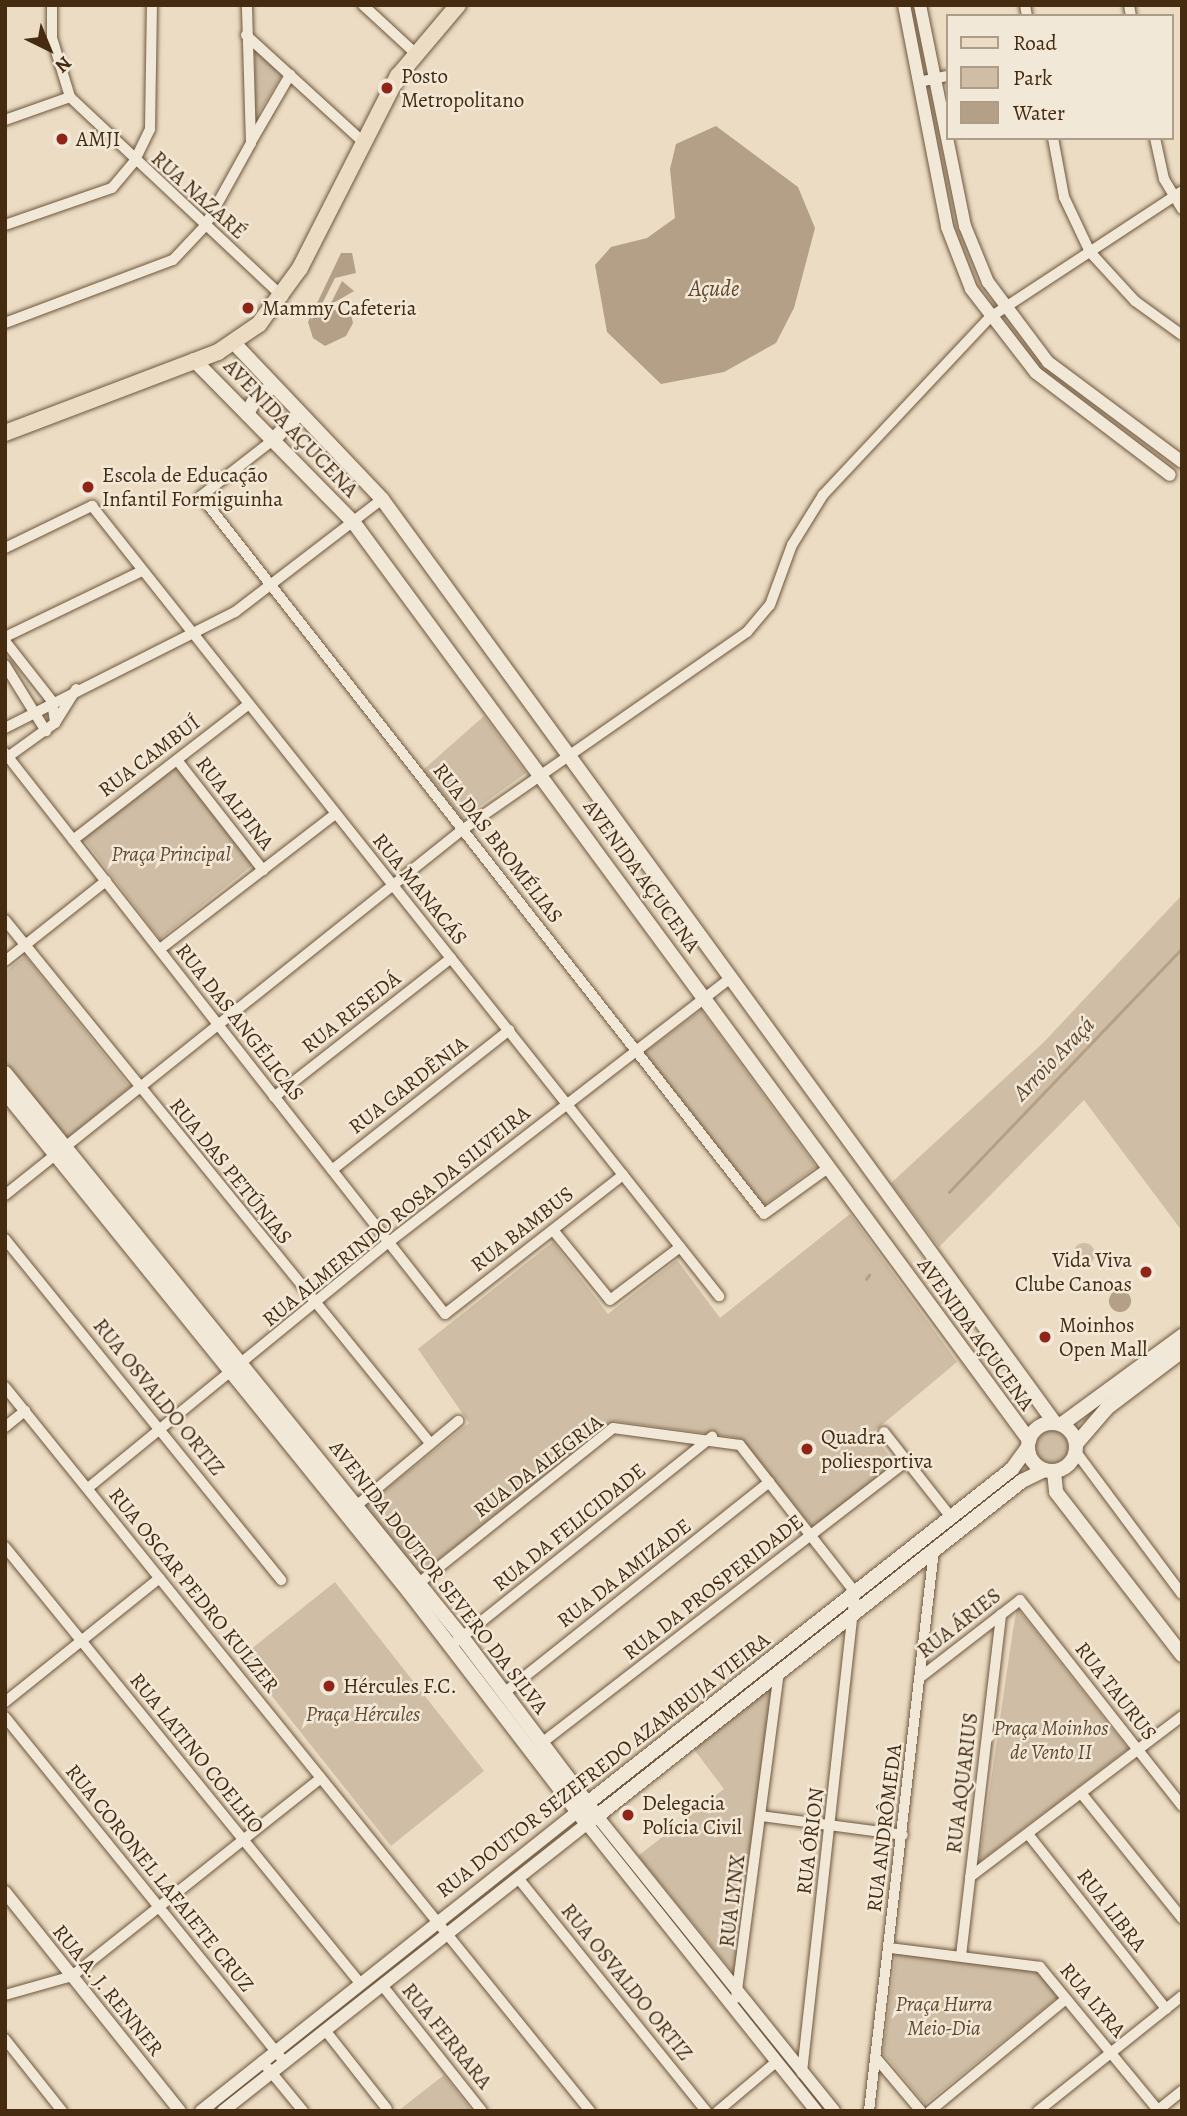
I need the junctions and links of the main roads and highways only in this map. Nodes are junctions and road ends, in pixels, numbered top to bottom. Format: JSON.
{"nodes":[{"id":1,"x":458,"y":5,"type":"edge"},
{"id":2,"x":234,"y":344,"type":"junction"},
{"id":3,"x":194,"y":360,"type":"junction"},
{"id":4,"x":274,"y":386,"type":"junction"},
{"id":5,"x":300,"y":413,"type":"junction"},
{"id":6,"x":247,"y":414,"type":"junction"},
{"id":7,"x":7,"y":430,"type":"edge"},
{"id":8,"x":273,"y":440,"type":"junction"},
{"id":9,"x":5,"y":1073,"type":"edge"},
{"id":10,"x":5,"y":1092,"type":"edge"},
{"id":11,"x":59,"y":1148,"type":"junction"},
{"id":12,"x":1182,"y":1336,"type":"edge"},
{"id":13,"x":1182,"y":1351,"type":"edge"},
{"id":14,"x":1058,"y":1423,"type":"junction"},
{"id":15,"x":1028,"y":1444,"type":"junction"},
{"id":16,"x":1076,"y":1448,"type":"junction"},
{"id":17,"x":1049,"y":1471,"type":"junction"},
{"id":18,"x":1016,"y":1486,"type":"junction"},
{"id":19,"x":1056,"y":1492,"type":"junction"},
{"id":20,"x":352,"y":1510,"type":"junction"},
{"id":21,"x":456,"y":1642,"type":"junction"},
{"id":22,"x":1182,"y":1655,"type":"edge"},
{"id":23,"x":662,"y":1745,"type":"junction"},
{"id":24,"x":671,"y":1758,"type":"junction"},
{"id":25,"x":582,"y":1808,"type":"junction"},
{"id":26,"x":592,"y":1820,"type":"joint"}],
"edges":[{"from":1,"to":2,"type":"main road"},
{"from":2,"to":3,"type":"main road"},
{"from":2,"to":4,"type":"main road","name":"AVENIDA AÇUCENA"},
{"from":3,"to":6,"type":"main road","name":"AVENIDA AÇUCENA"},
{"from":3,"to":7,"type":"main road"},
{"from":4,"to":5,"type":"main road","name":"AVENIDA AÇUCENA"},
{"from":4,"to":6,"type":"main road"},
{"from":5,"to":8,"type":"main road"},
{"from":5,"to":14,"type":"main road","name":"AVENIDA AÇUCENA"},
{"from":6,"to":8,"type":"main road","name":"AVENIDA AÇUCENA"},
{"from":8,"to":15,"type":"main road","name":"AVENIDA AÇUCENA"},
{"from":9,"to":11,"type":"main road","name":"AVENIDA DOUTOR SEVERO DA SILVA"},
{"from":10,"to":11,"type":"main road","name":"AVENIDA DOUTOR SEVERO DA SILVA"},
{"from":11,"to":20,"type":"main road","name":"AVENIDA DOUTOR SEVERO DA SILVA"},
{"from":12,"to":14,"type":"main road"},
{"from":13,"to":16,"type":"main road"},
{"from":14,"to":15,"type":"main road","name":"RUA DOUTOR SEZEFREDO AZAMBUJA VIEIRA"},
{"from":14,"to":16,"type":"main road","name":"AVENIDA AÇUCENA"},
{"from":15,"to":17,"type":"main road","name":"AVENIDA AÇUCENA"},
{"from":15,"to":23,"type":"main road","name":"RUA DOUTOR SEZEFREDO AZAMBUJA VIEIRA"},
{"from":16,"to":17,"type":"main road","name":"RUA DOUTOR SEZEFREDO AZAMBUJA VIEIRA"},
{"from":17,"to":18,"type":"main road","name":"RUA DOUTOR SEZEFREDO AZAMBUJA VIEIRA"},
{"from":17,"to":19,"type":"main road"},
{"from":18,"to":19,"type":"main road"},
{"from":18,"to":24,"type":"main road","name":"RUA DOUTOR SEZEFREDO AZAMBUJA VIEIRA"},
{"from":19,"to":22,"type":"main road"},
{"from":20,"to":21,"type":"main road","name":"AVENIDA DOUTOR SEVERO DA SILVA"},
{"from":20,"to":21,"type":"main road","name":"AVENIDA DOUTOR SEVERO DA SILVA"},
{"from":21,"to":25,"type":"main road","name":"AVENIDA DOUTOR SEVERO DA SILVA"},
{"from":21,"to":25,"type":"main road","name":"AVENIDA DOUTOR SEVERO DA SILVA"},
{"from":23,"to":24,"type":"main road"},
{"from":23,"to":25,"type":"main road","name":"RUA DOUTOR SEZEFREDO AZAMBUJA VIEIRA"},
{"from":24,"to":26,"type":"main road","name":"RUA DOUTOR SEZEFREDO AZAMBUJA VIEIRA"},
{"from":25,"to":26,"type":"main road","name":"AVENIDA DOUTOR SEVERO DA SILVA"}]}
